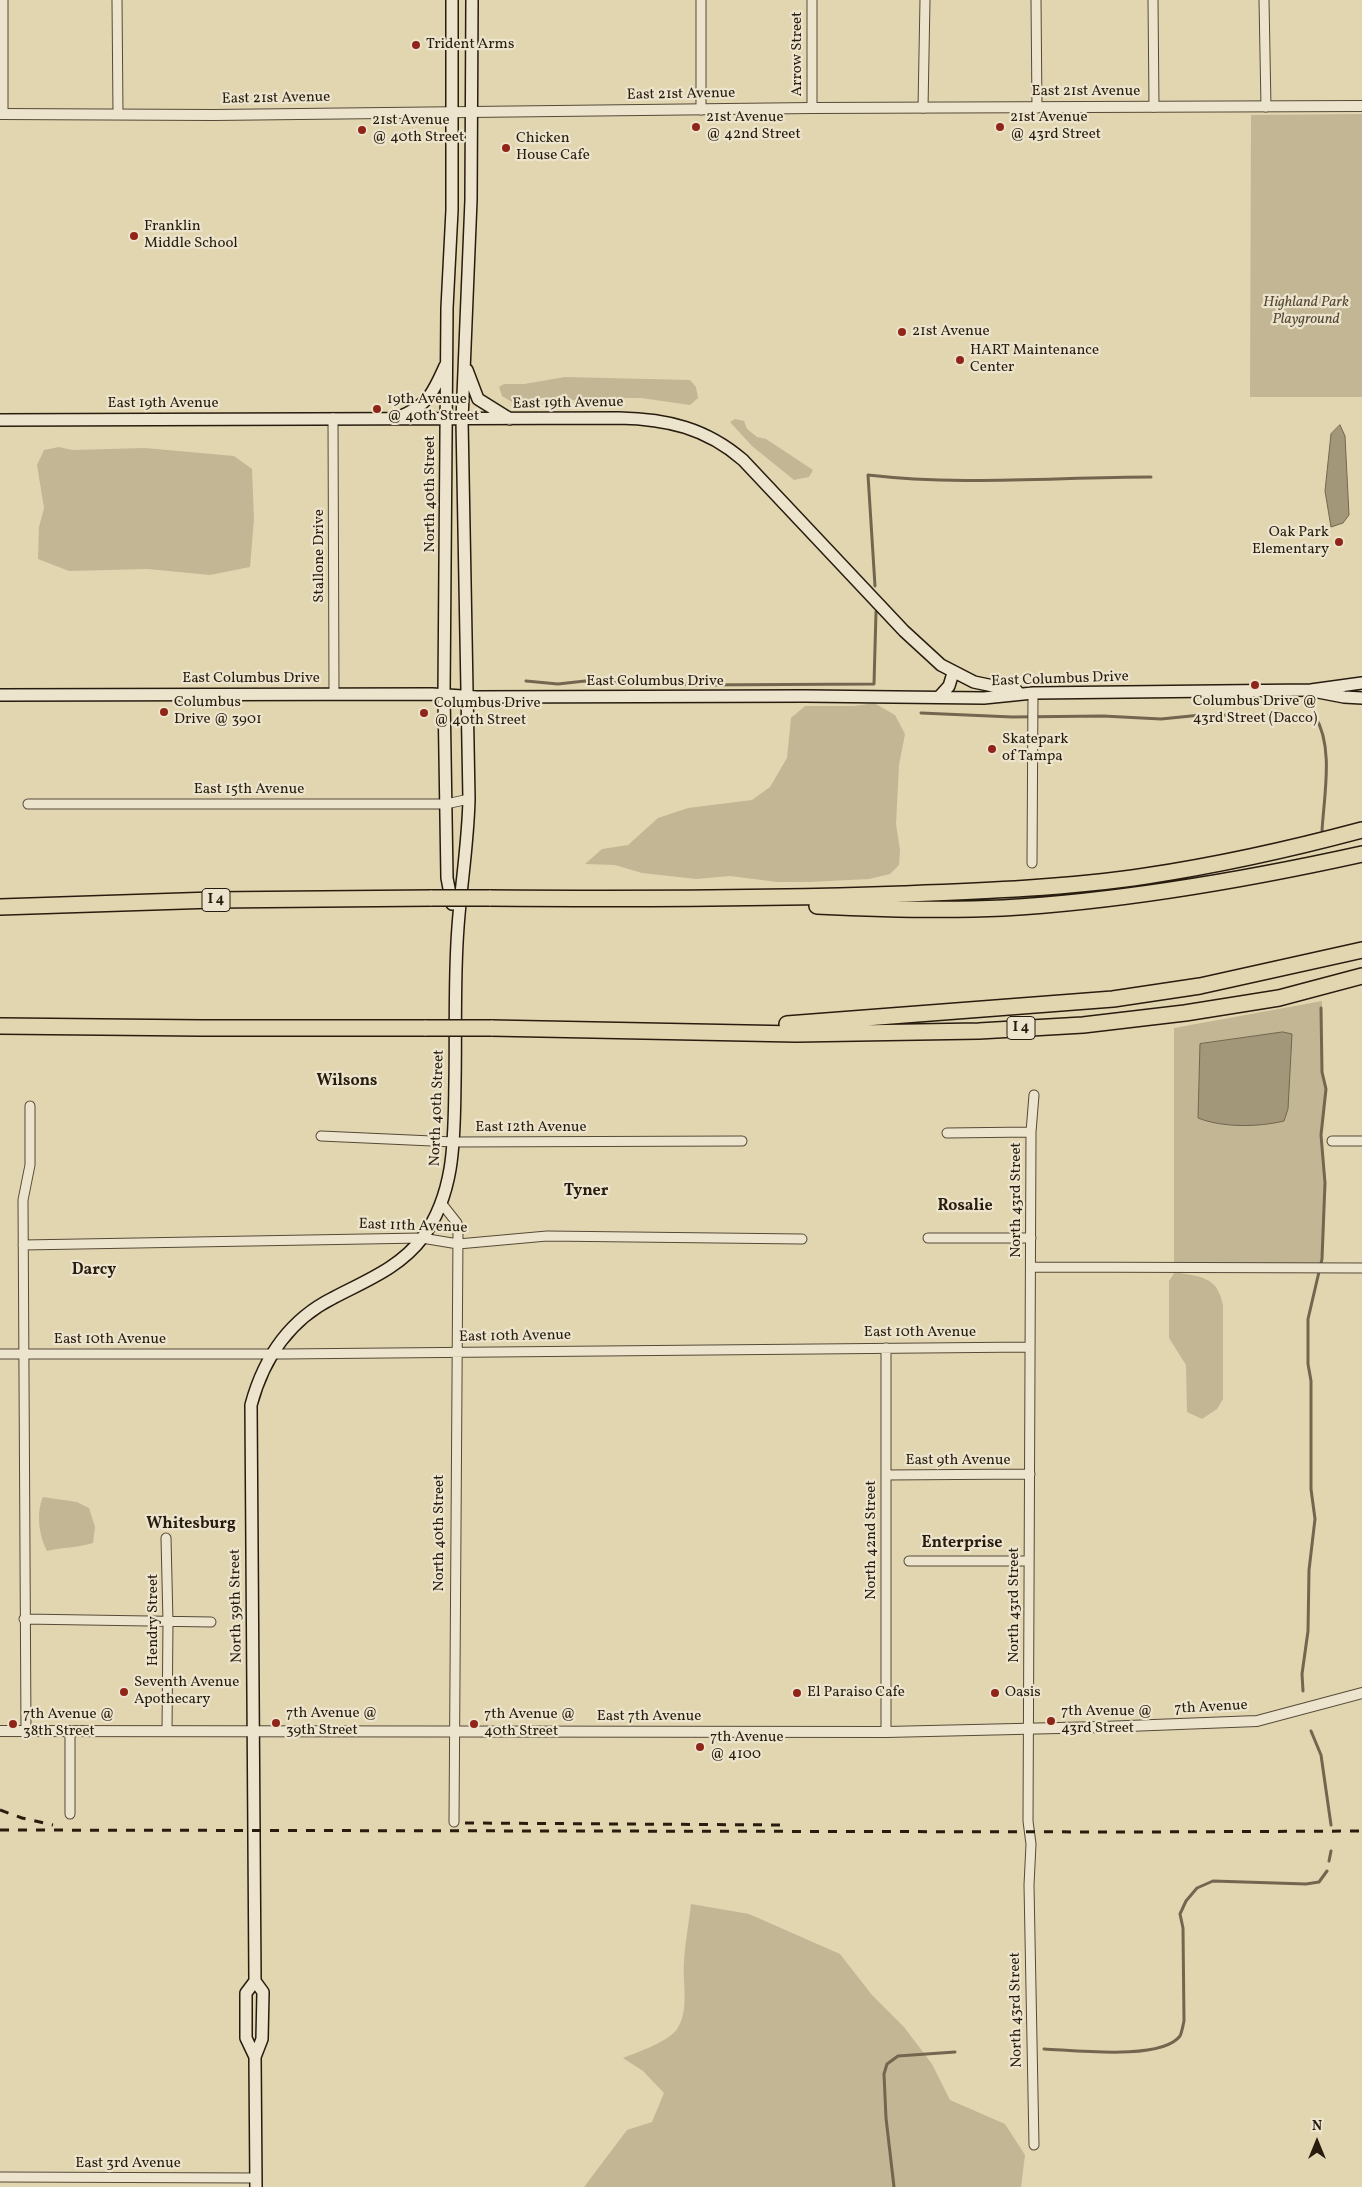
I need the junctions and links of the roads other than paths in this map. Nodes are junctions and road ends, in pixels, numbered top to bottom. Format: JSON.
{"nodes":[{"id":1,"x":3,"y":0,"type":"edge"},
{"id":2,"x":117,"y":0,"type":"edge"},
{"id":3,"x":452,"y":0,"type":"edge"},
{"id":4,"x":472,"y":0,"type":"edge"},
{"id":5,"x":702,"y":0,"type":"edge"},
{"id":6,"x":812,"y":0,"type":"edge"},
{"id":7,"x":924,"y":0,"type":"edge"},
{"id":8,"x":1036,"y":0,"type":"edge"},
{"id":9,"x":1153,"y":0,"type":"edge"},
{"id":10,"x":1264,"y":0,"type":"edge"},
{"id":11,"x":1362,"y":106,"type":"edge"},
{"id":12,"x":1154,"y":107,"type":"junction"},
{"id":13,"x":1266,"y":107,"type":"junction"},
{"id":14,"x":812,"y":108,"type":"junction"},
{"id":15,"x":923,"y":108,"type":"junction"},
{"id":16,"x":1037,"y":108,"type":"junction"},
{"id":17,"x":701,"y":110,"type":"junction"},
{"id":18,"x":472,"y":111,"type":"junction"},
{"id":19,"x":118,"y":113,"type":"junction"},
{"id":20,"x":1,"y":114,"type":"edge"},
{"id":21,"x":452,"y":114,"type":"junction"},
{"id":22,"x":446,"y":362,"type":"junction"},
{"id":23,"x":464,"y":362,"type":"junction"},
{"id":24,"x":334,"y":418,"type":"junction"},
{"id":25,"x":395,"y":418,"type":"junction"},
{"id":26,"x":446,"y":419,"type":"junction"},
{"id":27,"x":0,"y":420,"type":"edge"},
{"id":28,"x":462,"y":420,"type":"junction"},
{"id":29,"x":511,"y":420,"type":"junction"},
{"id":30,"x":953,"y":673,"type":"junction"},
{"id":31,"x":1362,"y":683,"type":"edge"},
{"id":32,"x":1311,"y":690,"type":"junction"},
{"id":33,"x":1033,"y":693,"type":"junction"},
{"id":34,"x":334,"y":694,"type":"junction"},
{"id":35,"x":444,"y":694,"type":"junction"},
{"id":36,"x":0,"y":695,"type":"edge"},
{"id":37,"x":466,"y":696,"type":"junction"},
{"id":38,"x":940,"y":696,"type":"junction"},
{"id":39,"x":1362,"y":698,"type":"edge"},
{"id":40,"x":470,"y":799,"type":"junction"},
{"id":41,"x":28,"y":804,"type":"dead end"},
{"id":42,"x":446,"y":804,"type":"junction"},
{"id":43,"x":1362,"y":830,"type":"edge"},
{"id":44,"x":1362,"y":854,"type":"edge"},
{"id":45,"x":1032,"y":863,"type":"dead end"},
{"id":46,"x":696,"y":900,"type":"junction"},
{"id":47,"x":0,"y":907,"type":"edge"},
{"id":48,"x":458,"y":928,"type":"junction"},
{"id":49,"x":1362,"y":950,"type":"edge"},
{"id":50,"x":1362,"y":976,"type":"edge"},
{"id":51,"x":0,"y":1026,"type":"edge"},
{"id":52,"x":676,"y":1032,"type":"junction"},
{"id":53,"x":1034,"y":1095,"type":"dead end"},
{"id":54,"x":30,"y":1106,"type":"dead end"},
{"id":55,"x":1031,"y":1132,"type":"junction"},
{"id":56,"x":947,"y":1133,"type":"dead end"},
{"id":57,"x":321,"y":1136,"type":"dead end"},
{"id":58,"x":742,"y":1141,"type":"dead end"},
{"id":59,"x":1332,"y":1141,"type":"dead end"},
{"id":60,"x":1362,"y":1141,"type":"edge"},
{"id":61,"x":454,"y":1142,"type":"junction"},
{"id":62,"x":442,"y":1204,"type":"junction"},
{"id":63,"x":422,"y":1238,"type":"junction"},
{"id":64,"x":928,"y":1238,"type":"dead end"},
{"id":65,"x":1031,"y":1238,"type":"junction"},
{"id":66,"x":802,"y":1239,"type":"dead end"},
{"id":67,"x":458,"y":1244,"type":"junction"},
{"id":68,"x":23,"y":1245,"type":"junction"},
{"id":69,"x":1031,"y":1267,"type":"junction"},
{"id":70,"x":1362,"y":1268,"type":"edge"},
{"id":71,"x":1030,"y":1346,"type":"junction"},
{"id":72,"x":886,"y":1348,"type":"junction"},
{"id":73,"x":456,"y":1352,"type":"junction"},
{"id":74,"x":0,"y":1354,"type":"edge"},
{"id":75,"x":23,"y":1354,"type":"junction"},
{"id":76,"x":270,"y":1354,"type":"junction"},
{"id":77,"x":1030,"y":1474,"type":"junction"},
{"id":78,"x":886,"y":1475,"type":"junction"},
{"id":79,"x":166,"y":1538,"type":"dead end"},
{"id":80,"x":909,"y":1561,"type":"dead end"},
{"id":81,"x":1029,"y":1561,"type":"junction"},
{"id":82,"x":24,"y":1619,"type":"junction"},
{"id":83,"x":168,"y":1622,"type":"junction"},
{"id":84,"x":211,"y":1622,"type":"dead end"},
{"id":85,"x":1362,"y":1693,"type":"edge"},
{"id":86,"x":1029,"y":1727,"type":"junction"},
{"id":87,"x":0,"y":1731,"type":"edge"},
{"id":88,"x":26,"y":1731,"type":"junction"},
{"id":89,"x":70,"y":1731,"type":"junction"},
{"id":90,"x":167,"y":1731,"type":"junction"},
{"id":91,"x":253,"y":1731,"type":"junction"},
{"id":92,"x":453,"y":1732,"type":"junction"},
{"id":93,"x":886,"y":1732,"type":"junction"},
{"id":94,"x":70,"y":1814,"type":"dead end"},
{"id":95,"x":454,"y":1822,"type":"dead end"},
{"id":96,"x":256,"y":1981,"type":"junction"},
{"id":97,"x":255,"y":2058,"type":"junction"},
{"id":98,"x":1034,"y":2145,"type":"dead end"},
{"id":99,"x":0,"y":2177,"type":"edge"},
{"id":100,"x":256,"y":2182,"type":"edge"}],
"edges":[{"from":1,"to":20,"type":"street"},
{"from":2,"to":19,"type":"street"},
{"from":3,"to":21,"type":"main road","name":"North 40th Street"},
{"from":4,"to":18,"type":"main road","name":"North 40th Street"},
{"from":5,"to":17,"type":"street"},
{"from":6,"to":14,"type":"street","name":"Arrow Street"},
{"from":7,"to":15,"type":"street"},
{"from":8,"to":16,"type":"street"},
{"from":9,"to":12,"type":"street"},
{"from":10,"to":13,"type":"street"},
{"from":11,"to":13,"type":"street","name":"East 21st Avenue"},
{"from":12,"to":13,"type":"street","name":"East 21st Avenue"},
{"from":12,"to":16,"type":"street","name":"East 21st Avenue"},
{"from":14,"to":15,"type":"street","name":"East 21st Avenue"},
{"from":14,"to":17,"type":"street","name":"East 21st Avenue"},
{"from":15,"to":16,"type":"street","name":"East 21st Avenue"},
{"from":17,"to":18,"type":"street","name":"East 21st Avenue"},
{"from":18,"to":21,"type":"street","name":"East 21st Avenue"},
{"from":18,"to":23,"type":"main road","name":"North 40th Street"},
{"from":19,"to":20,"type":"street","name":"East 21st Avenue"},
{"from":19,"to":21,"type":"street","name":"East 21st Avenue"},
{"from":21,"to":22,"type":"main road","name":"North 40th Street"},
{"from":22,"to":25,"type":"main road"},
{"from":22,"to":26,"type":"main road","name":"North 40th Street"},
{"from":23,"to":28,"type":"main road","name":"North 40th Street"},
{"from":23,"to":29,"type":"main road"},
{"from":24,"to":25,"type":"main road","name":"East 19th Avenue"},
{"from":24,"to":27,"type":"main road","name":"East 19th Avenue"},
{"from":24,"to":34,"type":"street","name":"Stallone Drive"},
{"from":25,"to":26,"type":"main road","name":"East 19th Avenue"},
{"from":26,"to":28,"type":"main road","name":"East 19th Avenue"},
{"from":26,"to":35,"type":"main road","name":"North 40th Street"},
{"from":28,"to":29,"type":"main road","name":"East 19th Avenue"},
{"from":28,"to":37,"type":"main road","name":"North 40th Street"},
{"from":29,"to":30,"type":"main road","name":"East 19th Avenue"},
{"from":30,"to":33,"type":"main road","name":"East 19th Avenue"},
{"from":30,"to":38,"type":"main road"},
{"from":31,"to":32,"type":"main road","name":"East Columbus Drive"},
{"from":32,"to":33,"type":"main road","name":"East Columbus Drive"},
{"from":32,"to":39,"type":"main road","name":"East Columbus Drive"},
{"from":33,"to":38,"type":"main road","name":"East Columbus Drive"},
{"from":33,"to":45,"type":"street"},
{"from":34,"to":35,"type":"main road","name":"East Columbus Drive"},
{"from":34,"to":36,"type":"main road","name":"East Columbus Drive"},
{"from":35,"to":37,"type":"main road","name":"East Columbus Drive"},
{"from":35,"to":42,"type":"main road","name":"North 40th Street"},
{"from":37,"to":38,"type":"main road","name":"East Columbus Drive"},
{"from":37,"to":40,"type":"main road","name":"North 40th Street"},
{"from":40,"to":42,"type":"street","name":"East 15th Avenue"},
{"from":40,"to":48,"type":"main road","name":"North 40th Street"},
{"from":41,"to":42,"type":"street","name":"East 15th Avenue"},
{"from":42,"to":48,"type":"main road","name":"North 40th Street"},
{"from":43,"to":46,"type":"highway","number":"I 4"},
{"from":44,"to":46,"type":"highway"},
{"from":46,"to":47,"type":"highway","number":"I 4","bridge":true},
{"from":48,"to":61,"type":"main road","name":"North 40th Street"},
{"from":49,"to":52,"type":"highway"},
{"from":50,"to":52,"type":"highway","number":"I 4"},
{"from":51,"to":52,"type":"highway","number":"I 4","bridge":true},
{"from":53,"to":55,"type":"street","name":"North 43rd Street"},
{"from":54,"to":68,"type":"street"},
{"from":55,"to":56,"type":"street"},
{"from":55,"to":65,"type":"street","name":"North 43rd Street"},
{"from":57,"to":61,"type":"street","name":"East 12th Avenue"},
{"from":58,"to":61,"type":"street","name":"East 12th Avenue"},
{"from":59,"to":60,"type":"street"},
{"from":61,"to":62,"type":"main road","name":"North 40th Street"},
{"from":62,"to":63,"type":"main road","name":"North 40th Street"},
{"from":62,"to":67,"type":"street","name":"North 40th Street"},
{"from":63,"to":67,"type":"street","name":"East 11th Avenue"},
{"from":63,"to":68,"type":"street","name":"East 11th Avenue"},
{"from":63,"to":76,"type":"main road","name":"North 40th Street"},
{"from":64,"to":65,"type":"street"},
{"from":65,"to":69,"type":"street","name":"North 43rd Street"},
{"from":66,"to":67,"type":"street","name":"East 11th Avenue"},
{"from":67,"to":73,"type":"street","name":"North 40th Street"},
{"from":68,"to":75,"type":"street"},
{"from":69,"to":70,"type":"street"},
{"from":69,"to":71,"type":"street","name":"North 43rd Street"},
{"from":71,"to":72,"type":"street","name":"East 10th Avenue"},
{"from":71,"to":77,"type":"street","name":"North 43rd Street"},
{"from":72,"to":73,"type":"street","name":"East 10th Avenue"},
{"from":72,"to":78,"type":"street","name":"North 42nd Street"},
{"from":73,"to":76,"type":"street","name":"East 10th Avenue"},
{"from":73,"to":92,"type":"street","name":"North 40th Street"},
{"from":74,"to":75,"type":"street","name":"East 10th Avenue"},
{"from":75,"to":76,"type":"street","name":"East 10th Avenue"},
{"from":75,"to":82,"type":"street"},
{"from":76,"to":91,"type":"main road","name":"North 39th Street"},
{"from":77,"to":78,"type":"street","name":"East 9th Avenue"},
{"from":77,"to":81,"type":"street","name":"North 43rd Street"},
{"from":78,"to":93,"type":"street","name":"North 42nd Street"},
{"from":79,"to":83,"type":"street","name":"Hendry Street"},
{"from":80,"to":81,"type":"street"},
{"from":81,"to":86,"type":"street","name":"North 43rd Street"},
{"from":82,"to":83,"type":"street"},
{"from":82,"to":88,"type":"street"},
{"from":83,"to":84,"type":"street"},
{"from":83,"to":90,"type":"street","name":"Hendry Street"},
{"from":85,"to":86,"type":"street","name":"7th Avenue"},
{"from":86,"to":93,"type":"street","name":"East 7th Avenue"},
{"from":86,"to":98,"type":"street","name":"North 43rd Street"},
{"from":87,"to":88,"type":"street","name":"East 7th Avenue"},
{"from":88,"to":89,"type":"street","name":"East 7th Avenue"},
{"from":89,"to":90,"type":"street","name":"East 7th Avenue"},
{"from":89,"to":94,"type":"street"},
{"from":90,"to":91,"type":"street","name":"East 7th Avenue"},
{"from":91,"to":92,"type":"street","name":"East 7th Avenue"},
{"from":91,"to":96,"type":"main road","name":"North 39th Street"},
{"from":92,"to":93,"type":"street","name":"East 7th Avenue"},
{"from":92,"to":95,"type":"street","name":"North 40th Street"},
{"from":96,"to":97,"type":"main road","name":"North 39th Street"},
{"from":96,"to":97,"type":"main road","name":"North 39th Street"},
{"from":97,"to":100,"type":"main road","name":"North 39th Street"},
{"from":99,"to":100,"type":"street","name":"East 3rd Avenue"}]}
